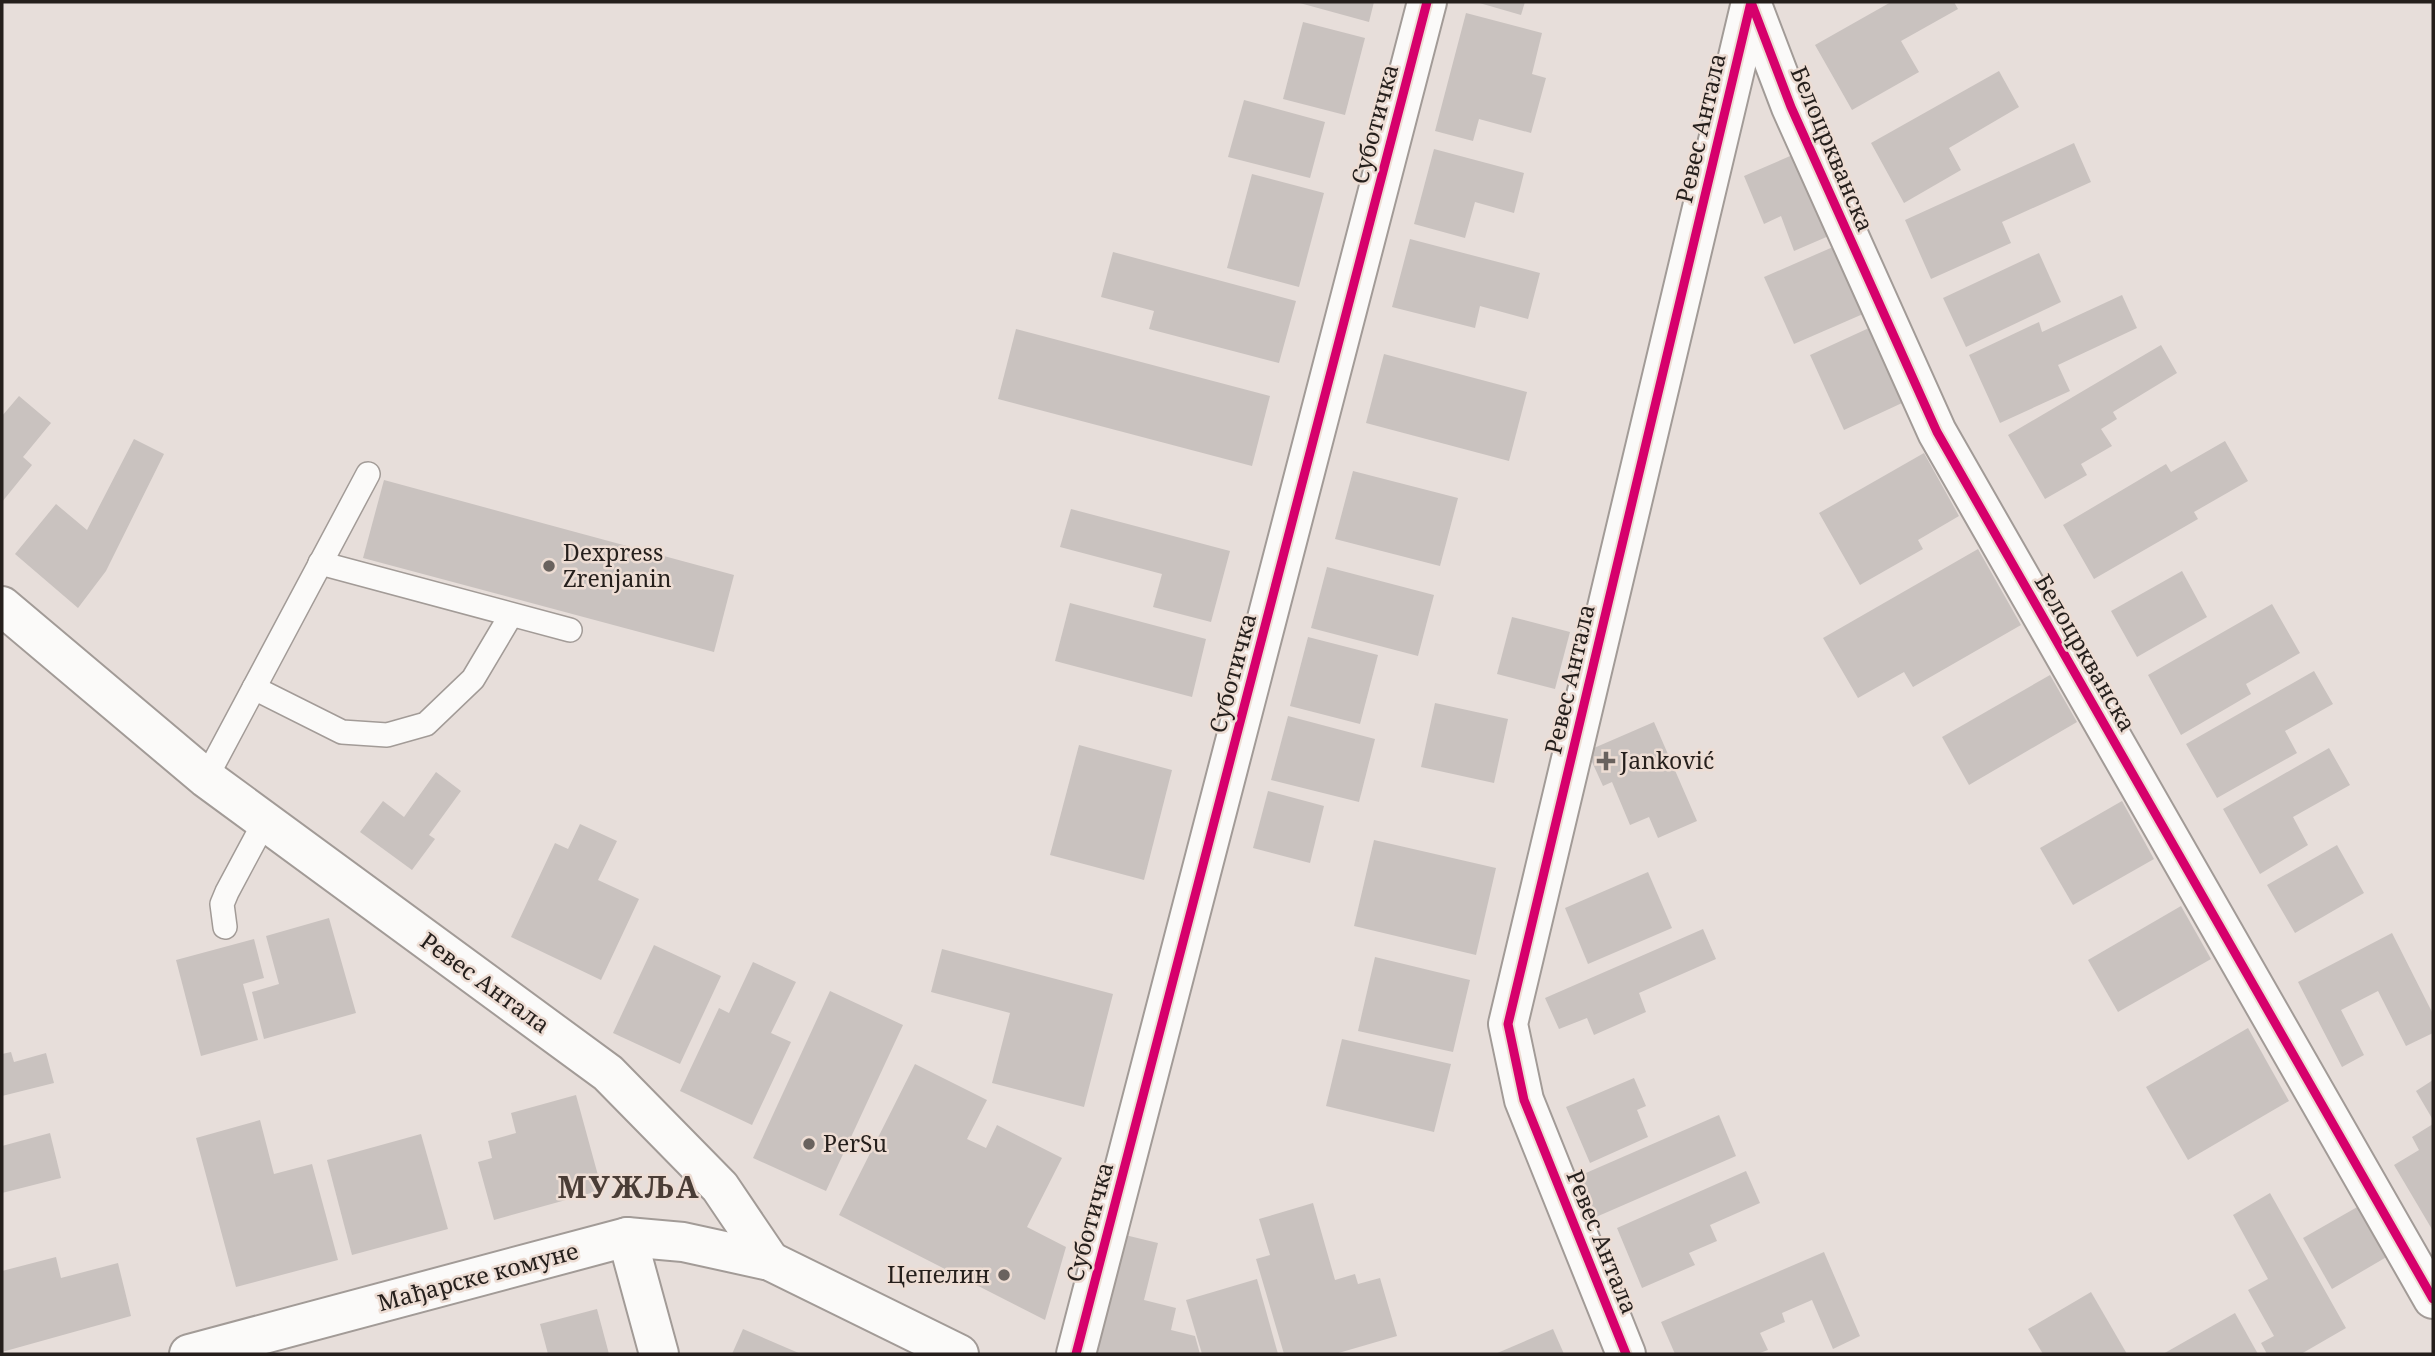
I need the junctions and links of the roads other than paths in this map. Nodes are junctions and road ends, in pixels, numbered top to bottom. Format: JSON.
{"nodes":[{"id":1,"x":1427,"y":2,"type":"edge"},
{"id":2,"x":1751,"y":2,"type":"edge"},
{"id":3,"x":368,"y":474,"type":"dead end"},
{"id":4,"x":320,"y":563,"type":"junction"},
{"id":5,"x":2,"y":606,"type":"edge"},
{"id":6,"x":511,"y":615,"type":"junction"},
{"id":7,"x":570,"y":630,"type":"dead end"},
{"id":8,"x":254,"y":688,"type":"junction"},
{"id":9,"x":205,"y":778,"type":"junction"},
{"id":10,"x":265,"y":821,"type":"junction"},
{"id":11,"x":225,"y":927,"type":"dead end"},
{"id":12,"x":628,"y":1237,"type":"junction"},
{"id":13,"x":770,"y":1261,"type":"junction"},
{"id":14,"x":2433,"y":1299,"type":"edge"},
{"id":15,"x":189,"y":1354,"type":"edge"},
{"id":16,"x":659,"y":1354,"type":"edge"},
{"id":17,"x":959,"y":1354,"type":"edge"},
{"id":18,"x":1076,"y":1354,"type":"edge"},
{"id":19,"x":1626,"y":1354,"type":"edge"}],
"edges":[{"from":1,"to":18,"type":"street","name":"Суботичка"},
{"from":2,"to":14,"type":"street","name":"Белоцркванска"},
{"from":2,"to":19,"type":"street","name":"Ревес Антала"},
{"from":3,"to":4,"type":"lane"},
{"from":4,"to":6,"type":"lane"},
{"from":4,"to":8,"type":"lane"},
{"from":5,"to":9,"type":"street","name":"Ревес Антала"},
{"from":6,"to":7,"type":"lane"},
{"from":6,"to":8,"type":"lane"},
{"from":8,"to":9,"type":"lane"},
{"from":9,"to":10,"type":"street","name":"Ревес Антала"},
{"from":10,"to":11,"type":"lane"},
{"from":10,"to":13,"type":"street","name":"Ревес Антала"},
{"from":12,"to":13,"type":"street","name":"Мађарске комуне"},
{"from":12,"to":15,"type":"street","name":"Мађарске комуне"},
{"from":12,"to":16,"type":"street"},
{"from":13,"to":17,"type":"street","name":"Ревес Антала"}]}
